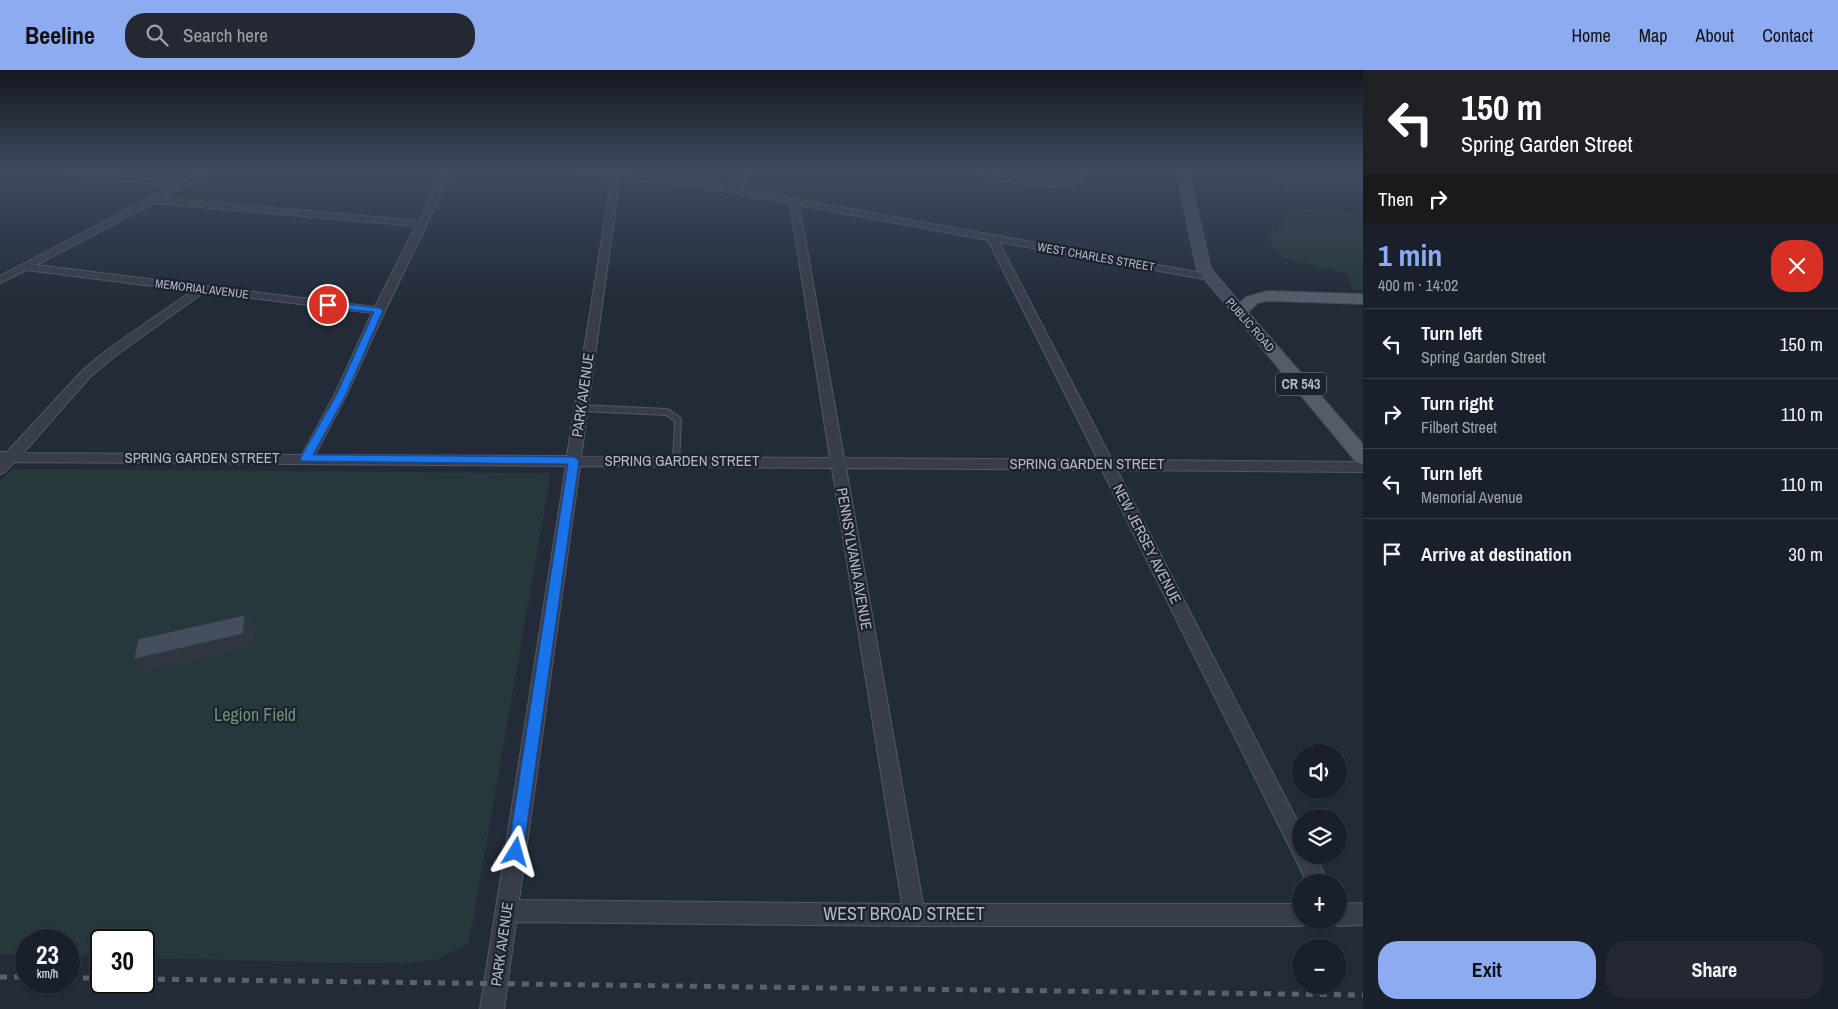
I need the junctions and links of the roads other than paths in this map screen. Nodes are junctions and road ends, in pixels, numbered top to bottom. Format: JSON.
{"nodes":[{"id":1,"x":127,"y":214,"type":"edge"},
{"id":2,"x":308,"y":214,"type":"edge"},
{"id":3,"x":427,"y":214,"type":"edge"},
{"id":4,"x":610,"y":214,"type":"edge"},
{"id":5,"x":796,"y":214,"type":"edge"},
{"id":6,"x":858,"y":214,"type":"edge"},
{"id":7,"x":1192,"y":214,"type":"edge"},
{"id":8,"x":422,"y":224,"type":"junction"},
{"id":9,"x":993,"y":239,"type":"junction"},
{"id":10,"x":25,"y":267,"type":"junction"},
{"id":11,"x":1209,"y":277,"type":"junction"},
{"id":12,"x":0,"y":280,"type":"edge"},
{"id":13,"x":200,"y":290,"type":"junction"},
{"id":14,"x":1363,"y":299,"type":"edge"},
{"id":15,"x":379,"y":310,"type":"junction"},
{"id":16,"x":1239,"y":311,"type":"junction"},
{"id":17,"x":581,"y":408,"type":"junction"},
{"id":18,"x":5,"y":457,"type":"edge"},
{"id":19,"x":1363,"y":457,"type":"edge"},
{"id":20,"x":306,"y":459,"type":"junction"},
{"id":21,"x":574,"y":461,"type":"junction"},
{"id":22,"x":676,"y":461,"type":"junction"},
{"id":23,"x":838,"y":462,"type":"junction"},
{"id":24,"x":1106,"y":464,"type":"junction"},
{"id":25,"x":1363,"y":467,"type":"edge"},
{"id":26,"x":0,"y":469,"type":"edge"},
{"id":27,"x":1292,"y":831,"type":"edge"},
{"id":28,"x":507,"y":911,"type":"junction"},
{"id":29,"x":1363,"y":914,"type":"edge"},
{"id":30,"x":914,"y":915,"type":"junction"},
{"id":31,"x":1292,"y":915,"type":"edge"},
{"id":32,"x":1347,"y":915,"type":"edge"},
{"id":33,"x":492,"y":1009,"type":"edge"}],
"edges":[{"from":1,"to":10,"type":"street"},
{"from":2,"to":8,"type":"street"},
{"from":3,"to":8,"type":"street"},
{"from":4,"to":17,"type":"street","name":"PARK AVENUE"},
{"from":5,"to":23,"type":"street","name":"PENNSYLVANIA AVENUE"},
{"from":6,"to":9,"type":"street","name":"WEST CHARLES STREET"},
{"from":7,"to":11,"type":"street","name":"PUBLIC ROAD"},
{"from":8,"to":15,"type":"street"},
{"from":9,"to":11,"type":"street","name":"WEST CHARLES STREET"},
{"from":9,"to":24,"type":"street","name":"NEW JERSEY AVENUE"},
{"from":10,"to":12,"type":"street"},
{"from":10,"to":13,"type":"street","name":"MEMORIAL AVENUE"},
{"from":11,"to":16,"type":"street","name":"PUBLIC ROAD"},
{"from":13,"to":15,"type":"street","name":"MEMORIAL AVENUE"},
{"from":13,"to":18,"type":"street"},
{"from":14,"to":16,"type":"main road"},
{"from":15,"to":20,"type":"street"},
{"from":16,"to":19,"type":"main road","name":"PUBLIC ROAD","number":"CR 543"},
{"from":17,"to":21,"type":"street","name":"PARK AVENUE"},
{"from":17,"to":22,"type":"lane"},
{"from":18,"to":20,"type":"street","name":"SPRING GARDEN STREET"},
{"from":18,"to":26,"type":"street"},
{"from":20,"to":21,"type":"street","name":"SPRING GARDEN STREET"},
{"from":21,"to":22,"type":"street","name":"SPRING GARDEN STREET"},
{"from":21,"to":28,"type":"street","name":"PARK AVENUE"},
{"from":22,"to":23,"type":"street","name":"SPRING GARDEN STREET"},
{"from":23,"to":24,"type":"street","name":"SPRING GARDEN STREET"},
{"from":23,"to":30,"type":"street","name":"PENNSYLVANIA AVENUE"},
{"from":24,"to":25,"type":"street","name":"SPRING GARDEN STREET"},
{"from":24,"to":27,"type":"street","name":"NEW JERSEY AVENUE"},
{"from":28,"to":30,"type":"street","name":"WEST BROAD STREET"},
{"from":28,"to":33,"type":"street","name":"PARK AVENUE"},
{"from":29,"to":32,"type":"street"},
{"from":30,"to":31,"type":"street","name":"WEST BROAD STREET"}]}
